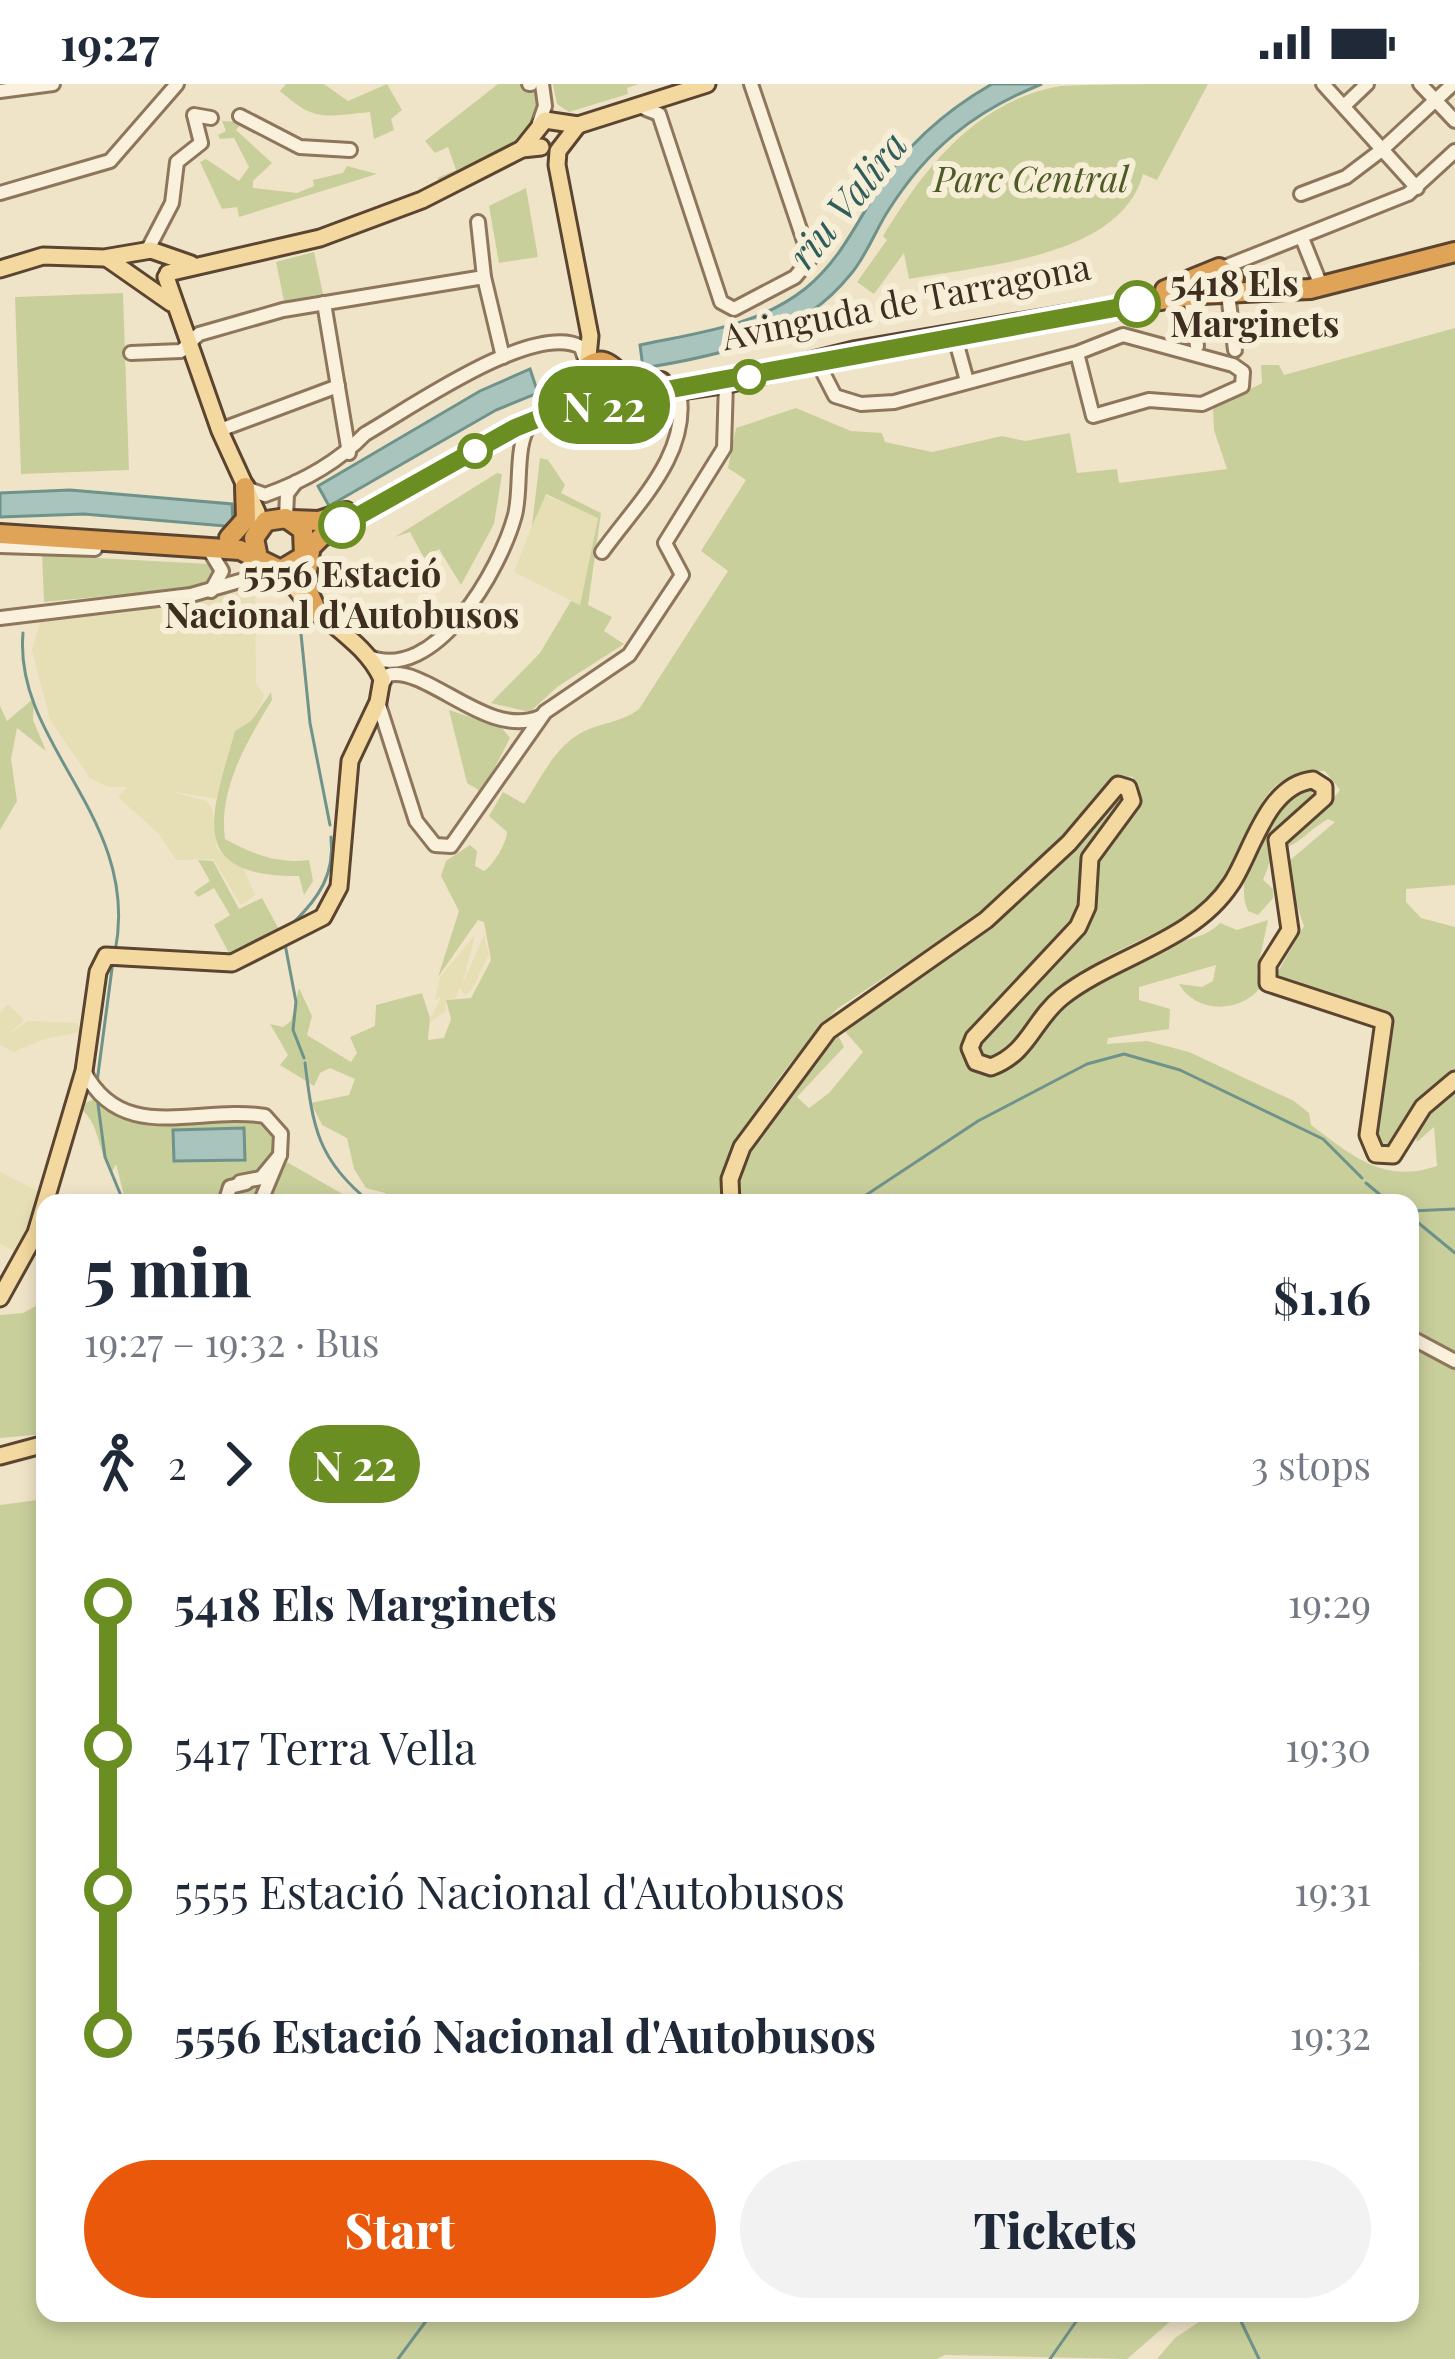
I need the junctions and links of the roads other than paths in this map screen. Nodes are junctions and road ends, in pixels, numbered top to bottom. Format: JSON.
{"nodes":[{"id":1,"x":53,"y":84,"type":"edge"},
{"id":2,"x":177,"y":84,"type":"edge"},
{"id":3,"x":542,"y":84,"type":"edge"},
{"id":4,"x":707,"y":84,"type":"edge"},
{"id":5,"x":751,"y":84,"type":"edge"},
{"id":6,"x":1323,"y":84,"type":"edge"},
{"id":7,"x":1367,"y":84,"type":"edge"},
{"id":8,"x":1420,"y":84,"type":"edge"},
{"id":9,"x":1453,"y":84,"type":"edge"},
{"id":10,"x":0,"y":91,"type":"edge"},
{"id":11,"x":1436,"y":100,"type":"junction"},
{"id":12,"x":650,"y":105,"type":"junction"},
{"id":13,"x":1343,"y":106,"type":"junction"},
{"id":14,"x":240,"y":116,"type":"dead end"},
{"id":15,"x":211,"y":118,"type":"dead end"},
{"id":16,"x":1455,"y":121,"type":"edge"},
{"id":17,"x":553,"y":131,"type":"junction"},
{"id":18,"x":1384,"y":148,"type":"junction"},
{"id":19,"x":350,"y":150,"type":"dead end"},
{"id":20,"x":1455,"y":151,"type":"edge"},
{"id":21,"x":557,"y":165,"type":"junction"},
{"id":22,"x":1417,"y":188,"type":"junction"},
{"id":23,"x":0,"y":193,"type":"edge"},
{"id":24,"x":1301,"y":194,"type":"dead end"},
{"id":25,"x":478,"y":222,"type":"dead end"},
{"id":26,"x":1302,"y":238,"type":"junction"},
{"id":27,"x":1455,"y":241,"type":"edge"},
{"id":28,"x":1455,"y":252,"type":"edge"},
{"id":29,"x":158,"y":257,"type":"junction"},
{"id":30,"x":104,"y":258,"type":"junction"},
{"id":31,"x":0,"y":269,"type":"edge"},
{"id":32,"x":484,"y":274,"type":"junction"},
{"id":33,"x":1318,"y":278,"type":"junction"},
{"id":34,"x":143,"y":279,"type":"junction"},
{"id":35,"x":1223,"y":284,"type":"junction"},
{"id":36,"x":1190,"y":296,"type":"junction"},
{"id":37,"x":324,"y":303,"type":"junction"},
{"id":38,"x":1115,"y":307,"type":"junction"},
{"id":39,"x":177,"y":310,"type":"junction"},
{"id":40,"x":954,"y":334,"type":"junction"},
{"id":41,"x":1123,"y":335,"type":"junction"},
{"id":42,"x":590,"y":336,"type":"junction"},
{"id":43,"x":192,"y":341,"type":"junction"},
{"id":44,"x":1197,"y":346,"type":"dead end"},
{"id":45,"x":1235,"y":350,"type":"dead end"},
{"id":46,"x":130,"y":353,"type":"dead end"},
{"id":47,"x":1077,"y":353,"type":"junction"},
{"id":48,"x":503,"y":357,"type":"junction"},
{"id":49,"x":816,"y":359,"type":"junction"},
{"id":50,"x":614,"y":368,"type":"junction"},
{"id":51,"x":584,"y":372,"type":"junction"},
{"id":52,"x":967,"y":381,"type":"junction"},
{"id":53,"x":726,"y":382,"type":"junction"},
{"id":54,"x":338,"y":386,"type":"junction"},
{"id":55,"x":679,"y":390,"type":"junction"},
{"id":56,"x":614,"y":400,"type":"junction"},
{"id":57,"x":591,"y":403,"type":"junction"},
{"id":58,"x":536,"y":418,"type":"junction"},
{"id":59,"x":220,"y":430,"type":"junction"},
{"id":60,"x":490,"y":442,"type":"junction"},
{"id":61,"x":349,"y":453,"type":"junction"},
{"id":62,"x":523,"y":459,"type":"junction"},
{"id":63,"x":296,"y":481,"type":"junction"},
{"id":64,"x":245,"y":487,"type":"junction"},
{"id":65,"x":0,"y":531,"type":"edge"},
{"id":66,"x":321,"y":537,"type":"junction"},
{"id":67,"x":229,"y":538,"type":"junction"},
{"id":68,"x":276,"y":543,"type":"junction"},
{"id":69,"x":178,"y":545,"type":"junction"},
{"id":70,"x":0,"y":546,"type":"edge"},
{"id":71,"x":208,"y":548,"type":"junction"},
{"id":72,"x":602,"y":552,"type":"dead end"},
{"id":73,"x":210,"y":592,"type":"junction"},
{"id":74,"x":318,"y":614,"type":"junction"},
{"id":75,"x":0,"y":619,"type":"edge"},
{"id":76,"x":431,"y":644,"type":"junction"},
{"id":77,"x":365,"y":655,"type":"junction"},
{"id":78,"x":394,"y":662,"type":"junction"},
{"id":79,"x":423,"y":683,"type":"junction"},
{"id":80,"x":380,"y":694,"type":"junction"},
{"id":81,"x":528,"y":724,"type":"junction"},
{"id":82,"x":516,"y":751,"type":"junction"},
{"id":83,"x":84,"y":1071,"type":"junction"},
{"id":84,"x":1455,"y":1079,"type":"edge"},
{"id":85,"x":280,"y":1155,"type":"junction"},
{"id":86,"x":241,"y":1183,"type":"junction"},
{"id":87,"x":48,"y":1194,"type":"edge"},
{"id":88,"x":228,"y":1194,"type":"edge"},
{"id":89,"x":257,"y":1194,"type":"edge"},
{"id":90,"x":264,"y":1194,"type":"edge"},
{"id":91,"x":731,"y":1194,"type":"edge"},
{"id":92,"x":36,"y":1233,"type":"edge"},
{"id":93,"x":0,"y":1298,"type":"edge"},
{"id":94,"x":1419,"y":1342,"type":"edge"},
{"id":95,"x":1455,"y":1361,"type":"edge"},
{"id":96,"x":36,"y":1446,"type":"edge"},
{"id":97,"x":0,"y":1456,"type":"edge"}],
"edges":[{"from":1,"to":10,"type":"street"},
{"from":2,"to":23,"type":"street"},
{"from":3,"to":17,"type":"street"},
{"from":4,"to":12,"type":"main road"},
{"from":5,"to":12,"type":"street"},
{"from":6,"to":13,"type":"street"},
{"from":7,"to":13,"type":"street"},
{"from":8,"to":11,"type":"street"},
{"from":9,"to":11,"type":"street"},
{"from":11,"to":16,"type":"street"},
{"from":11,"to":18,"type":"street"},
{"from":12,"to":17,"type":"main road"},
{"from":12,"to":21,"type":"main road"},
{"from":13,"to":18,"type":"street"},
{"from":14,"to":19,"type":"street"},
{"from":15,"to":29,"type":"street"},
{"from":17,"to":21,"type":"main road"},
{"from":17,"to":29,"type":"main road"},
{"from":18,"to":22,"type":"street"},
{"from":18,"to":24,"type":"street"},
{"from":20,"to":22,"type":"street"},
{"from":21,"to":42,"type":"main road"},
{"from":22,"to":26,"type":"street"},
{"from":25,"to":32,"type":"street"},
{"from":26,"to":33,"type":"street"},
{"from":26,"to":35,"type":"street"},
{"from":27,"to":33,"type":"highway","name":"Avinguda de Tarragona"},
{"from":28,"to":35,"type":"highway","name":"Avinguda de Tarragona"},
{"from":29,"to":30,"type":"main road"},
{"from":29,"to":34,"type":"main road"},
{"from":29,"to":34,"type":"main road"},
{"from":29,"to":39,"type":"main road"},
{"from":30,"to":31,"type":"main road"},
{"from":30,"to":34,"type":"main road"},
{"from":32,"to":37,"type":"street"},
{"from":32,"to":48,"type":"street"},
{"from":33,"to":35,"type":"highway","name":"Avinguda de Tarragona"},
{"from":34,"to":39,"type":"main road"},
{"from":35,"to":36,"type":"highway","name":"Avinguda de Tarragona"},
{"from":35,"to":45,"type":"street"},
{"from":35,"to":50,"type":"highway","name":"Avinguda de Tarragona"},
{"from":36,"to":38,"type":"highway","name":"Avinguda de Tarragona"},
{"from":36,"to":44,"type":"street"},
{"from":37,"to":43,"type":"street"},
{"from":37,"to":54,"type":"street"},
{"from":38,"to":40,"type":"highway","name":"Avinguda de Tarragona"},
{"from":38,"to":41,"type":"street"},
{"from":39,"to":43,"type":"main road"},
{"from":40,"to":49,"type":"highway","name":"Avinguda de Tarragona"},
{"from":40,"to":52,"type":"street"},
{"from":41,"to":47,"type":"street"},
{"from":41,"to":47,"type":"street"},
{"from":42,"to":50,"type":"main road"},
{"from":42,"to":51,"type":"main road"},
{"from":43,"to":46,"type":"street"},
{"from":43,"to":59,"type":"main road"},
{"from":47,"to":52,"type":"street"},
{"from":48,"to":51,"type":"street"},
{"from":48,"to":61,"type":"street"},
{"from":49,"to":52,"type":"street"},
{"from":49,"to":53,"type":"highway","name":"Avinguda de Tarragona"},
{"from":50,"to":51,"type":"highway"},
{"from":50,"to":56,"type":"highway"},
{"from":51,"to":57,"type":"highway"},
{"from":51,"to":68,"type":"highway"},
{"from":53,"to":55,"type":"highway","name":"Avinguda de Tarragona"},
{"from":53,"to":81,"type":"street"},
{"from":54,"to":59,"type":"street"},
{"from":54,"to":61,"type":"street"},
{"from":55,"to":56,"type":"highway","name":"Avinguda de Tarragona"},
{"from":55,"to":72,"type":"street"},
{"from":56,"to":57,"type":"highway"},
{"from":57,"to":58,"type":"highway"},
{"from":58,"to":60,"type":"highway"},
{"from":58,"to":62,"type":"street"},
{"from":59,"to":64,"type":"main road"},
{"from":60,"to":62,"type":"street"},
{"from":60,"to":66,"type":"highway"},
{"from":61,"to":63,"type":"street"},
{"from":62,"to":76,"type":"street"},
{"from":63,"to":64,"type":"street"},
{"from":63,"to":68,"type":"street"},
{"from":64,"to":67,"type":"highway"},
{"from":64,"to":68,"type":"main road"},
{"from":65,"to":67,"type":"highway"},
{"from":65,"to":69,"type":"highway"},
{"from":66,"to":68,"type":"highway"},
{"from":66,"to":74,"type":"highway"},
{"from":67,"to":68,"type":"highway"},
{"from":68,"to":71,"type":"highway"},
{"from":68,"to":73,"type":"street"},
{"from":68,"to":74,"type":"main road"},
{"from":69,"to":70,"type":"street"},
{"from":69,"to":71,"type":"highway"},
{"from":71,"to":73,"type":"street"},
{"from":73,"to":75,"type":"street"},
{"from":74,"to":77,"type":"main road"},
{"from":76,"to":78,"type":"street"},
{"from":76,"to":79,"type":"street"},
{"from":77,"to":78,"type":"street"},
{"from":77,"to":80,"type":"main road"},
{"from":78,"to":79,"type":"street"},
{"from":79,"to":80,"type":"street"},
{"from":79,"to":81,"type":"street"},
{"from":80,"to":82,"type":"street"},
{"from":80,"to":83,"type":"main road"},
{"from":81,"to":82,"type":"street"},
{"from":81,"to":82,"type":"street"},
{"from":83,"to":85,"type":"street"},
{"from":83,"to":87,"type":"main road"},
{"from":84,"to":91,"type":"main road"},
{"from":85,"to":86,"type":"street"},
{"from":85,"to":90,"type":"street"},
{"from":86,"to":88,"type":"street"},
{"from":86,"to":89,"type":"street"},
{"from":92,"to":93,"type":"main road"},
{"from":94,"to":95,"type":"street"},
{"from":96,"to":97,"type":"main road"}]}
